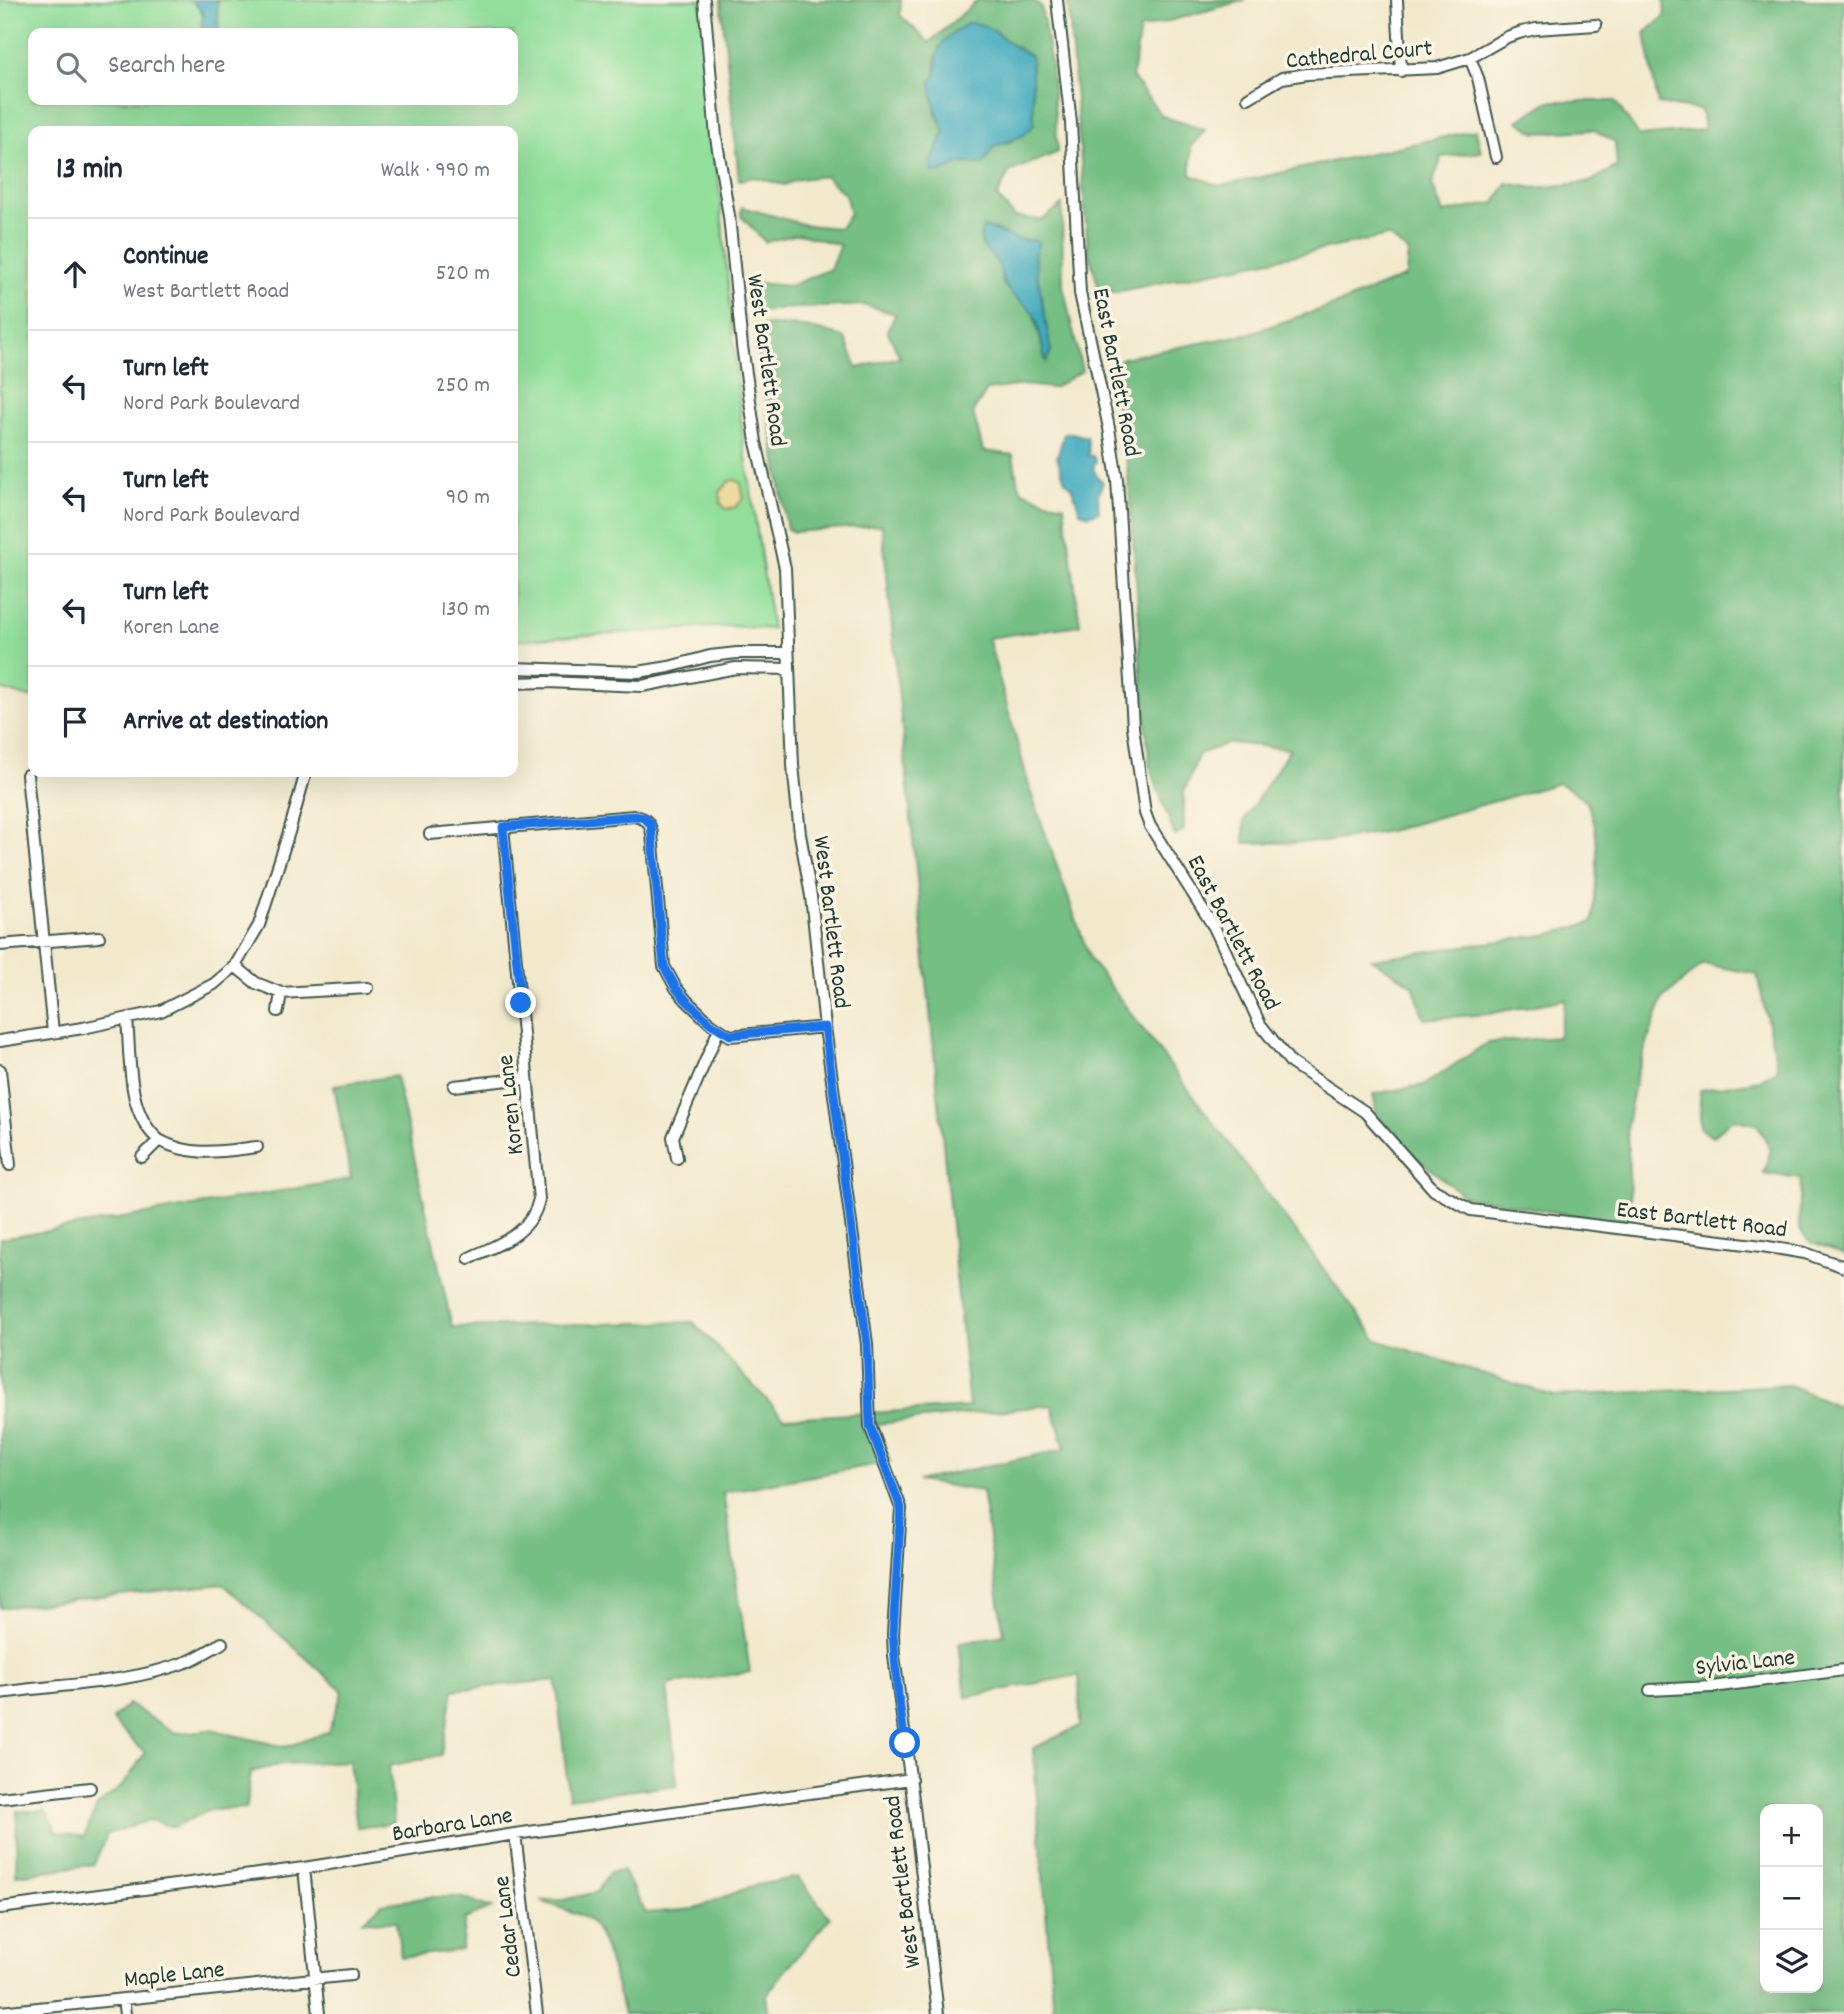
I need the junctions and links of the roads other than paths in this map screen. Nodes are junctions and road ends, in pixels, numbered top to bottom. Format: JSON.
{"nodes":[{"id":1,"x":704,"y":0,"type":"edge"},
{"id":2,"x":1057,"y":0,"type":"edge"},
{"id":3,"x":1398,"y":0,"type":"edge"},
{"id":4,"x":1596,"y":25,"type":"dead end"},
{"id":5,"x":1470,"y":58,"type":"junction"},
{"id":6,"x":1401,"y":71,"type":"junction"},
{"id":7,"x":1248,"y":98,"type":"dead end"},
{"id":8,"x":1496,"y":157,"type":"dead end"},
{"id":9,"x":737,"y":653,"type":"junction"},
{"id":10,"x":787,"y":653,"type":"junction"},
{"id":11,"x":518,"y":668,"type":"edge"},
{"id":12,"x":736,"y":668,"type":"junction"},
{"id":13,"x":788,"y":669,"type":"junction"},
{"id":14,"x":518,"y":683,"type":"edge"},
{"id":15,"x":27,"y":775,"type":"dead end"},
{"id":16,"x":305,"y":777,"type":"edge"},
{"id":17,"x":503,"y":827,"type":"junction"},
{"id":18,"x":430,"y":834,"type":"dead end"},
{"id":19,"x":99,"y":937,"type":"dead end"},
{"id":20,"x":45,"y":941,"type":"junction"},
{"id":21,"x":0,"y":945,"type":"edge"},
{"id":22,"x":235,"y":966,"type":"junction"},
{"id":23,"x":367,"y":989,"type":"dead end"},
{"id":24,"x":281,"y":992,"type":"junction"},
{"id":25,"x":278,"y":1011,"type":"dead end"},
{"id":26,"x":127,"y":1020,"type":"junction"},
{"id":27,"x":825,"y":1027,"type":"junction"},
{"id":28,"x":719,"y":1029,"type":"junction"},
{"id":29,"x":53,"y":1032,"type":"junction"},
{"id":30,"x":0,"y":1041,"type":"edge"},
{"id":31,"x":0,"y":1070,"type":"edge"},
{"id":32,"x":527,"y":1078,"type":"junction"},
{"id":33,"x":454,"y":1086,"type":"dead end"},
{"id":34,"x":159,"y":1140,"type":"junction"},
{"id":35,"x":257,"y":1147,"type":"dead end"},
{"id":36,"x":142,"y":1157,"type":"dead end"},
{"id":37,"x":677,"y":1158,"type":"dead end"},
{"id":38,"x":10,"y":1165,"type":"dead end"},
{"id":39,"x":470,"y":1258,"type":"dead end"},
{"id":40,"x":1844,"y":1267,"type":"edge"},
{"id":41,"x":222,"y":1643,"type":"dead end"},
{"id":42,"x":1844,"y":1670,"type":"edge"},
{"id":43,"x":1650,"y":1690,"type":"dead end"},
{"id":44,"x":0,"y":1693,"type":"edge"},
{"id":45,"x":911,"y":1779,"type":"junction"},
{"id":46,"x":90,"y":1788,"type":"dead end"},
{"id":47,"x":0,"y":1798,"type":"edge"},
{"id":48,"x":515,"y":1834,"type":"junction"},
{"id":49,"x":304,"y":1868,"type":"junction"},
{"id":50,"x":0,"y":1908,"type":"edge"},
{"id":51,"x":351,"y":1975,"type":"dead end"},
{"id":52,"x":314,"y":1979,"type":"junction"},
{"id":53,"x":123,"y":1999,"type":"junction"},
{"id":54,"x":0,"y":2012,"type":"edge"},
{"id":55,"x":125,"y":2014,"type":"edge"},
{"id":56,"x":319,"y":2014,"type":"edge"},
{"id":57,"x":537,"y":2014,"type":"edge"},
{"id":58,"x":937,"y":2014,"type":"edge"}],
"edges":[{"from":1,"to":10,"type":"street","name":"West Bartlett Road"},
{"from":2,"to":40,"type":"street","name":"East Bartlett Road"},
{"from":3,"to":6,"type":"street"},
{"from":4,"to":5,"type":"street","name":"Cathedral Court"},
{"from":5,"to":6,"type":"street","name":"Cathedral Court"},
{"from":5,"to":8,"type":"street"},
{"from":6,"to":7,"type":"street","name":"Cathedral Court"},
{"from":9,"to":10,"type":"street"},
{"from":9,"to":11,"type":"street"},
{"from":9,"to":12,"type":"street"},
{"from":10,"to":13,"type":"street","name":"West Bartlett Road"},
{"from":12,"to":13,"type":"street"},
{"from":12,"to":14,"type":"street"},
{"from":13,"to":27,"type":"street","name":"West Bartlett Road"},
{"from":15,"to":20,"type":"street"},
{"from":16,"to":22,"type":"street"},
{"from":17,"to":18,"type":"street"},
{"from":17,"to":28,"type":"street"},
{"from":17,"to":32,"type":"street","name":"Koren Lane"},
{"from":19,"to":20,"type":"street"},
{"from":20,"to":21,"type":"street"},
{"from":20,"to":29,"type":"street"},
{"from":22,"to":24,"type":"street"},
{"from":22,"to":26,"type":"street"},
{"from":23,"to":24,"type":"street"},
{"from":24,"to":25,"type":"street"},
{"from":26,"to":29,"type":"street"},
{"from":26,"to":34,"type":"street"},
{"from":27,"to":28,"type":"street"},
{"from":27,"to":45,"type":"street","name":"West Bartlett Road"},
{"from":28,"to":37,"type":"street"},
{"from":29,"to":30,"type":"street"},
{"from":31,"to":38,"type":"street"},
{"from":32,"to":33,"type":"street"},
{"from":32,"to":39,"type":"street","name":"Koren Lane"},
{"from":34,"to":35,"type":"street"},
{"from":34,"to":36,"type":"street"},
{"from":41,"to":44,"type":"street"},
{"from":42,"to":43,"type":"street","name":"Sylvia Lane"},
{"from":45,"to":48,"type":"street","name":"Barbara Lane"},
{"from":45,"to":58,"type":"street","name":"West Bartlett Road"},
{"from":46,"to":47,"type":"street"},
{"from":48,"to":49,"type":"street","name":"Barbara Lane"},
{"from":48,"to":57,"type":"street","name":"Cedar Lane"},
{"from":49,"to":50,"type":"street","name":"Barbara Lane"},
{"from":49,"to":52,"type":"street"},
{"from":51,"to":52,"type":"street","name":"Maple Lane"},
{"from":52,"to":53,"type":"street","name":"Maple Lane"},
{"from":52,"to":56,"type":"street"},
{"from":53,"to":54,"type":"street","name":"Maple Lane"},
{"from":53,"to":55,"type":"street"}]}
